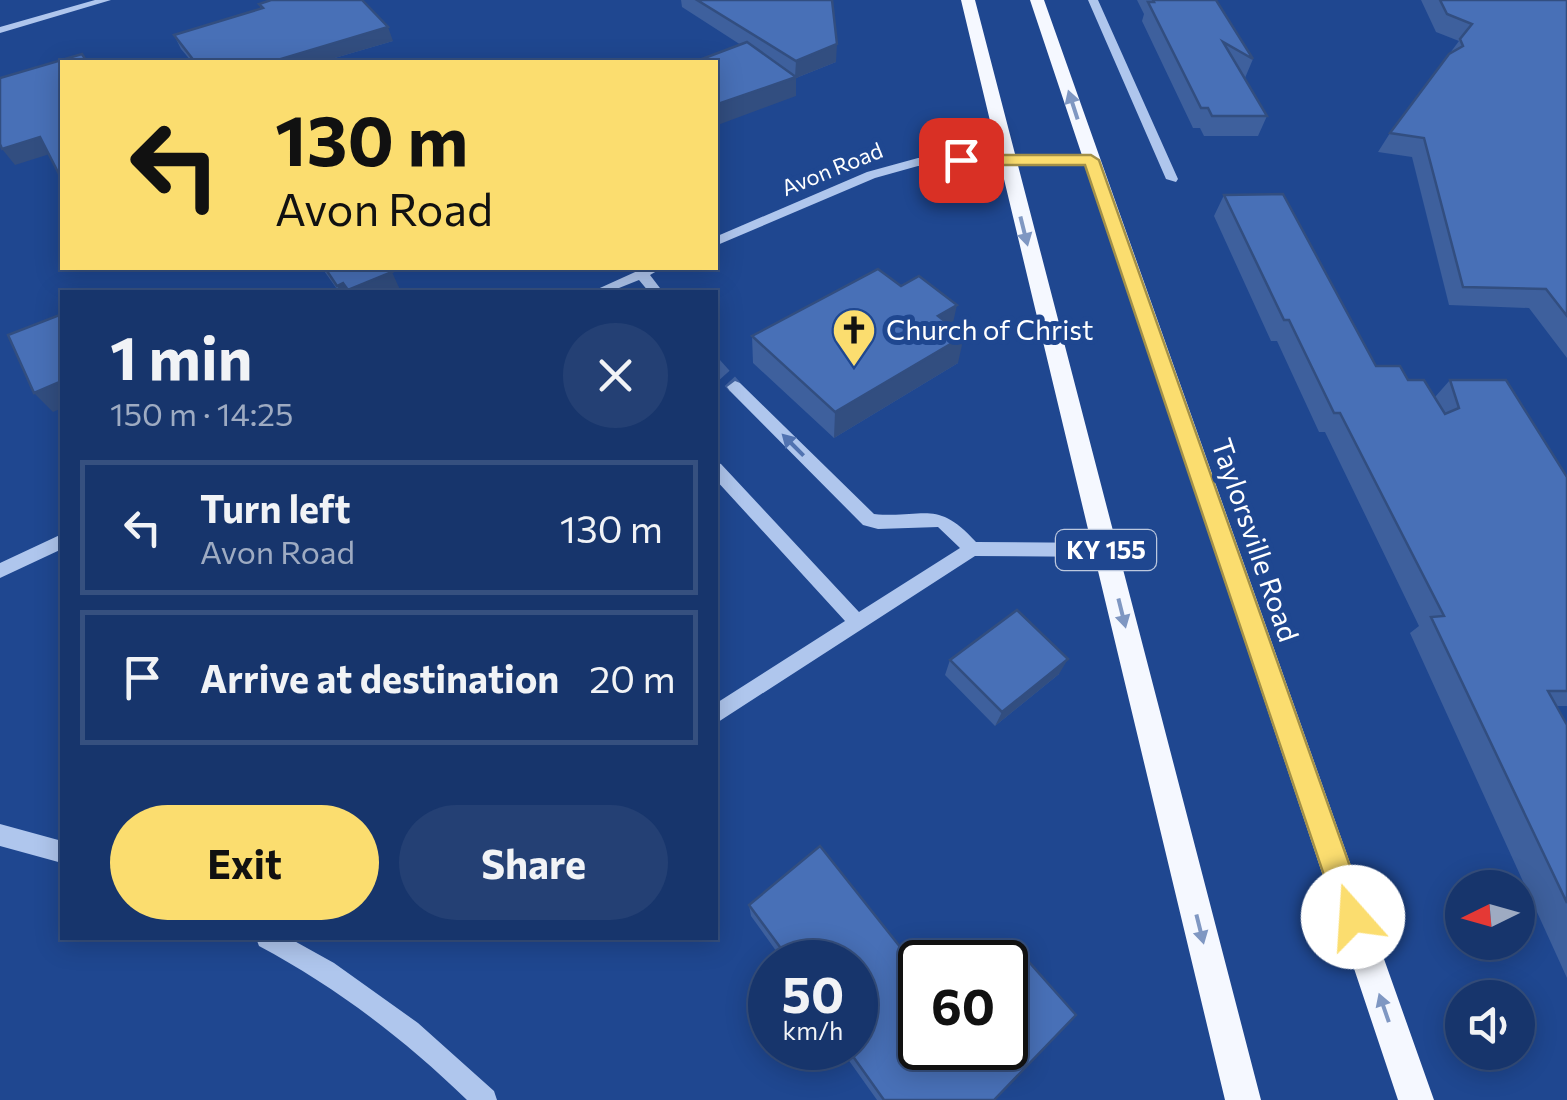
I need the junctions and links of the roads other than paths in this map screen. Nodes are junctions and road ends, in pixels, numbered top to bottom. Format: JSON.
{"nodes":[{"id":1,"x":106,"y":0,"type":"edge"},
{"id":2,"x":968,"y":0,"type":"edge"},
{"id":3,"x":1037,"y":0,"type":"edge"},
{"id":4,"x":1093,"y":0,"type":"edge"},
{"id":5,"x":0,"y":30,"type":"edge"},
{"id":6,"x":1007,"y":160,"type":"junction"},
{"id":7,"x":1091,"y":160,"type":"junction"},
{"id":8,"x":1172,"y":180,"type":"dead end"},
{"id":9,"x":718,"y":241,"type":"edge"},
{"id":10,"x":648,"y":271,"type":"edge"},
{"id":11,"x":603,"y":290,"type":"edge"},
{"id":12,"x":735,"y":387,"type":"tunnel mouth"},
{"id":13,"x":718,"y":471,"type":"edge"},
{"id":14,"x":60,"y":542,"type":"edge"},
{"id":15,"x":972,"y":549,"type":"junction"},
{"id":16,"x":1106,"y":550,"type":"junction"},
{"id":17,"x":0,"y":571,"type":"edge"},
{"id":18,"x":858,"y":623,"type":"junction"},
{"id":19,"x":718,"y":713,"type":"edge"},
{"id":20,"x":0,"y":835,"type":"edge"},
{"id":21,"x":60,"y":851,"type":"edge"},
{"id":22,"x":272,"y":940,"type":"edge"},
{"id":23,"x":485,"y":1100,"type":"edge"},
{"id":24,"x":1243,"y":1100,"type":"edge"},
{"id":25,"x":1416,"y":1100,"type":"edge"}],
"edges":[{"from":1,"to":5,"type":"street"},
{"from":2,"to":6,"type":"main road","number":"KY 155"},
{"from":7,"to":3,"type":"main road","name":"Taylorsville Road","one_way":true},
{"from":4,"to":8,"type":"street"},
{"from":6,"to":7,"type":"street","name":"Avon Road"},
{"from":6,"to":9,"type":"street","name":"Avon Road"},
{"from":6,"to":16,"type":"main road","number":"KY 155","one_way":true},
{"from":25,"to":7,"type":"main road","name":"Taylorsville Road","one_way":true},
{"from":10,"to":11,"type":"street"},
{"from":15,"to":12,"type":"street","one_way":true},
{"from":13,"to":18,"type":"street"},
{"from":14,"to":17,"type":"street"},
{"from":15,"to":16,"type":"street"},
{"from":15,"to":18,"type":"street"},
{"from":16,"to":24,"type":"main road","number":"KY 155","one_way":true},
{"from":18,"to":19,"type":"street"},
{"from":20,"to":21,"type":"street"},
{"from":22,"to":23,"type":"street"}]}
